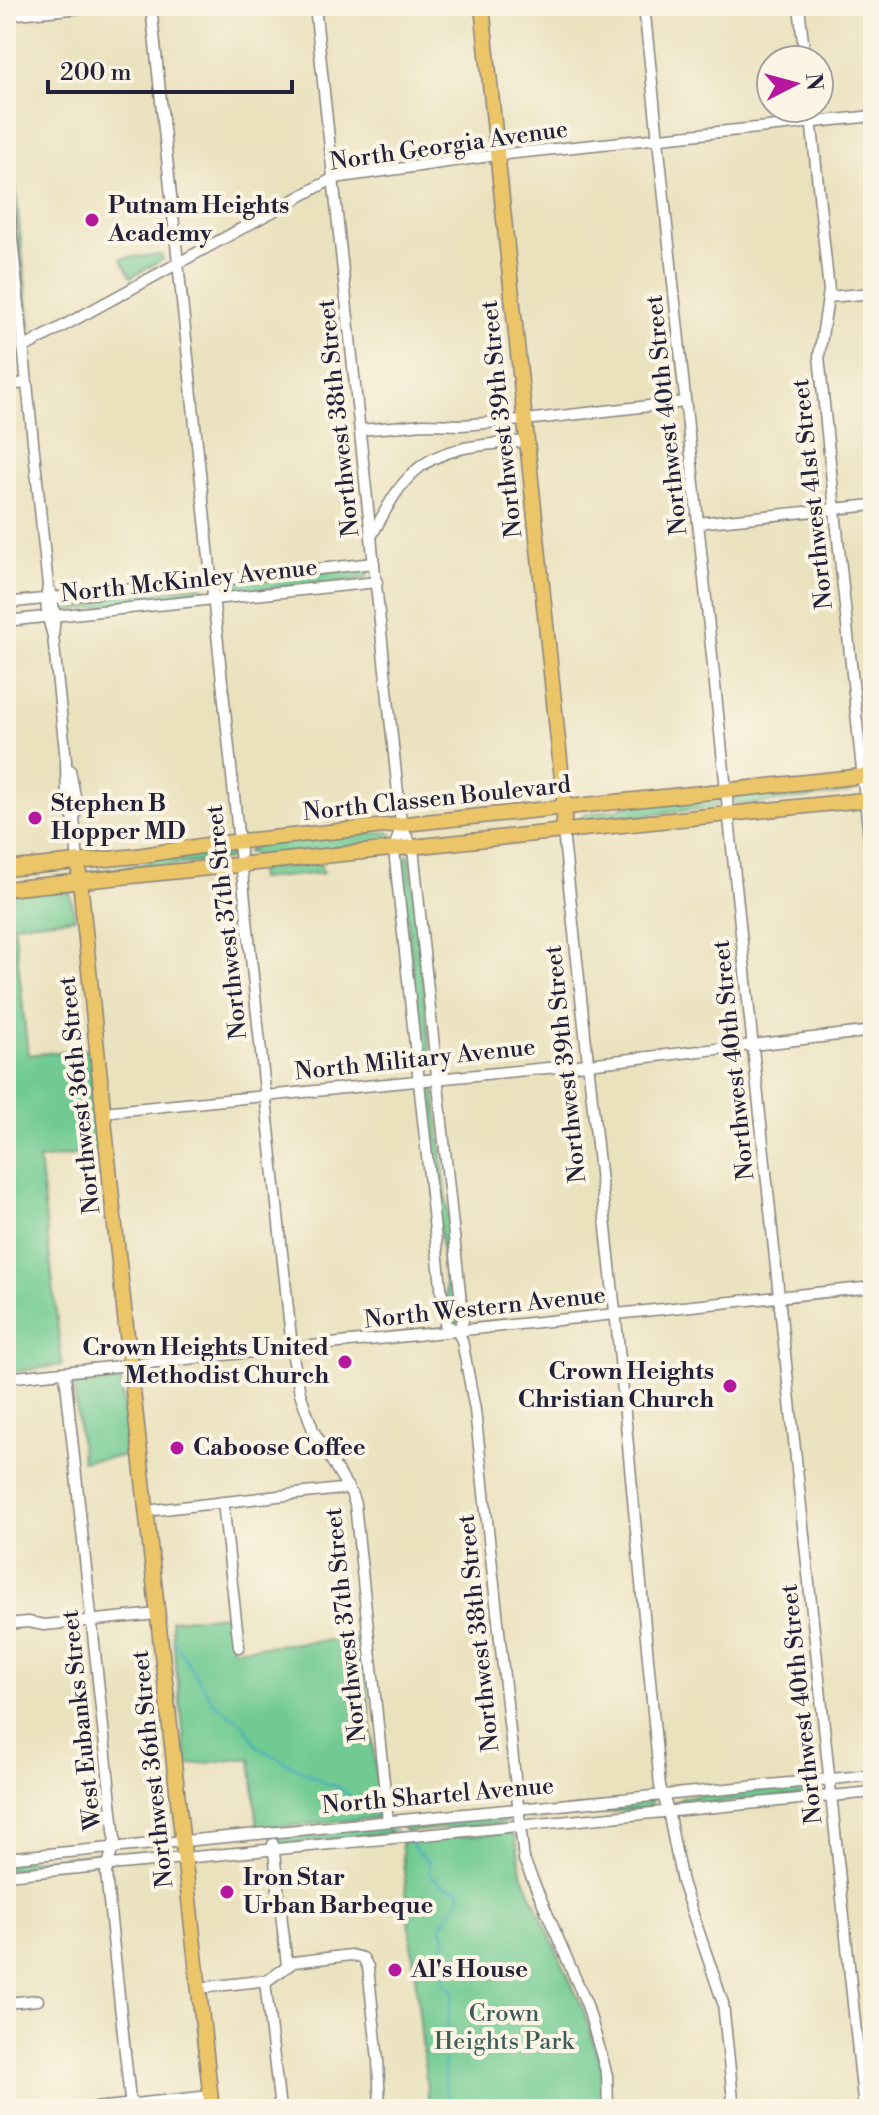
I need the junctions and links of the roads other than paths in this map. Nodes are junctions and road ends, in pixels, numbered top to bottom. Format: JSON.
{"nodes":[{"id":1,"x":103,"y":6,"type":"edge"},
{"id":2,"x":151,"y":6,"type":"edge"},
{"id":3,"x":315,"y":6,"type":"edge"},
{"id":4,"x":482,"y":6,"type":"edge"},
{"id":5,"x":644,"y":6,"type":"edge"},
{"id":6,"x":799,"y":6,"type":"edge"},
{"id":7,"x":6,"y":15,"type":"edge"},
{"id":8,"x":803,"y":44,"type":"edge"},
{"id":9,"x":873,"y":116,"type":"edge"},
{"id":10,"x":835,"y":120,"type":"edge"},
{"id":11,"x":794,"y":124,"type":"edge"},
{"id":12,"x":812,"y":124,"type":"edge"},
{"id":13,"x":658,"y":139,"type":"junction"},
{"id":14,"x":497,"y":155,"type":"junction"},
{"id":15,"x":334,"y":178,"type":"junction"},
{"id":16,"x":6,"y":181,"type":"edge"},
{"id":17,"x":179,"y":265,"type":"junction"},
{"id":18,"x":873,"y":293,"type":"edge"},
{"id":19,"x":829,"y":297,"type":"junction"},
{"id":20,"x":23,"y":348,"type":"junction"},
{"id":21,"x":27,"y":383,"type":"junction"},
{"id":22,"x":6,"y":385,"type":"edge"},
{"id":23,"x":685,"y":402,"type":"junction"},
{"id":24,"x":525,"y":420,"type":"junction"},
{"id":25,"x":361,"y":430,"type":"junction"},
{"id":26,"x":527,"y":441,"type":"junction"},
{"id":27,"x":873,"y":505,"type":"edge"},
{"id":28,"x":835,"y":509,"type":"junction"},
{"id":29,"x":698,"y":523,"type":"junction"},
{"id":30,"x":371,"y":537,"type":"junction"},
{"id":31,"x":374,"y":563,"type":"junction"},
{"id":32,"x":213,"y":581,"type":"junction"},
{"id":33,"x":377,"y":582,"type":"junction"},
{"id":34,"x":49,"y":598,"type":"junction"},
{"id":35,"x":214,"y":599,"type":"junction"},
{"id":36,"x":6,"y":603,"type":"edge"},
{"id":37,"x":51,"y":616,"type":"junction"},
{"id":38,"x":6,"y":621,"type":"edge"},
{"id":39,"x":868,"y":775,"type":"edge"},
{"id":40,"x":726,"y":791,"type":"junction"},
{"id":41,"x":869,"y":799,"type":"edge"},
{"id":42,"x":565,"y":808,"type":"junction"},
{"id":43,"x":728,"y":814,"type":"junction"},
{"id":44,"x":401,"y":826,"type":"junction"},
{"id":45,"x":563,"y":831,"type":"junction"},
{"id":46,"x":239,"y":843,"type":"junction"},
{"id":47,"x":413,"y":848,"type":"junction"},
{"id":48,"x":394,"y":850,"type":"junction"},
{"id":49,"x":78,"y":861,"type":"junction"},
{"id":50,"x":241,"y":866,"type":"junction"},
{"id":51,"x":6,"y":869,"type":"edge"},
{"id":52,"x":873,"y":876,"type":"edge"},
{"id":53,"x":81,"y":880,"type":"junction"},
{"id":54,"x":6,"y":889,"type":"edge"},
{"id":55,"x":873,"y":1031,"type":"edge"},
{"id":56,"x":753,"y":1044,"type":"junction"},
{"id":57,"x":588,"y":1064,"type":"junction"},
{"id":58,"x":437,"y":1077,"type":"junction"},
{"id":59,"x":419,"y":1079,"type":"junction"},
{"id":60,"x":266,"y":1095,"type":"junction"},
{"id":61,"x":103,"y":1112,"type":"junction"},
{"id":62,"x":873,"y":1287,"type":"edge"},
{"id":63,"x":779,"y":1297,"type":"junction"},
{"id":64,"x":614,"y":1314,"type":"junction"},
{"id":65,"x":457,"y":1331,"type":"junction"},
{"id":66,"x":293,"y":1349,"type":"junction"},
{"id":67,"x":132,"y":1366,"type":"junction"},
{"id":68,"x":65,"y":1373,"type":"junction"},
{"id":69,"x":6,"y":1378,"type":"edge"},
{"id":70,"x":348,"y":1487,"type":"junction"},
{"id":71,"x":223,"y":1502,"type":"junction"},
{"id":72,"x":146,"y":1511,"type":"junction"},
{"id":73,"x":158,"y":1614,"type":"junction"},
{"id":74,"x":92,"y":1620,"type":"junction"},
{"id":75,"x":6,"y":1624,"type":"edge"},
{"id":76,"x":239,"y":1647,"type":"dead end"},
{"id":77,"x":873,"y":1775,"type":"edge"},
{"id":78,"x":830,"y":1779,"type":"junction"},
{"id":79,"x":873,"y":1792,"type":"edge"},
{"id":80,"x":663,"y":1795,"type":"junction"},
{"id":81,"x":831,"y":1796,"type":"junction"},
{"id":82,"x":517,"y":1809,"type":"junction"},
{"id":83,"x":668,"y":1811,"type":"junction"},
{"id":84,"x":390,"y":1818,"type":"junction"},
{"id":85,"x":519,"y":1826,"type":"junction"},
{"id":86,"x":272,"y":1832,"type":"junction"},
{"id":87,"x":183,"y":1840,"type":"junction"},
{"id":88,"x":113,"y":1847,"type":"junction"},
{"id":89,"x":274,"y":1849,"type":"junction"},
{"id":90,"x":185,"y":1857,"type":"junction"},
{"id":91,"x":6,"y":1858,"type":"edge"},
{"id":92,"x":108,"y":1864,"type":"junction"},
{"id":93,"x":6,"y":1875,"type":"edge"},
{"id":94,"x":287,"y":1965,"type":"junction"},
{"id":95,"x":265,"y":1981,"type":"junction"},
{"id":96,"x":199,"y":1988,"type":"junction"},
{"id":97,"x":38,"y":2000,"type":"dead end"},
{"id":98,"x":6,"y":2003,"type":"edge"},
{"id":99,"x":212,"y":2102,"type":"edge"},
{"id":100,"x":131,"y":2107,"type":"edge"},
{"id":101,"x":86,"y":2109,"type":"edge"},
{"id":102,"x":280,"y":2109,"type":"edge"},
{"id":103,"x":380,"y":2109,"type":"edge"},
{"id":104,"x":608,"y":2109,"type":"edge"},
{"id":105,"x":734,"y":2109,"type":"edge"},
{"id":106,"x":864,"y":2109,"type":"edge"}],
"edges":[{"from":1,"to":7,"type":"street"},
{"from":2,"to":17,"type":"street","name":"Northwest 37th Street"},
{"from":3,"to":15,"type":"street","name":"Northwest 38th Street"},
{"from":4,"to":14,"type":"main road","name":"Northwest 39th Street"},
{"from":5,"to":13,"type":"street","name":"Northwest 40th Street"},
{"from":6,"to":8,"type":"street"},
{"from":9,"to":10,"type":"street","name":"North Georgia Avenue"},
{"from":11,"to":13,"type":"street","name":"North Georgia Avenue"},
{"from":12,"to":19,"type":"street","name":"Northwest 41st Street"},
{"from":13,"to":14,"type":"street","name":"North Georgia Avenue"},
{"from":13,"to":23,"type":"street","name":"Northwest 40th Street"},
{"from":14,"to":15,"type":"street","name":"North Georgia Avenue"},
{"from":14,"to":24,"type":"main road","name":"Northwest 39th Street"},
{"from":15,"to":17,"type":"street","name":"North Georgia Avenue"},
{"from":15,"to":25,"type":"street","name":"Northwest 38th Street"},
{"from":16,"to":20,"type":"street","name":"Northwest 36th Street"},
{"from":17,"to":20,"type":"street","name":"North Georgia Avenue"},
{"from":17,"to":32,"type":"street","name":"Northwest 37th Street"},
{"from":18,"to":19,"type":"street"},
{"from":19,"to":28,"type":"street","name":"Northwest 41st Street"},
{"from":20,"to":21,"type":"street","name":"Northwest 36th Street"},
{"from":21,"to":22,"type":"street"},
{"from":21,"to":34,"type":"street","name":"Northwest 36th Street"},
{"from":23,"to":24,"type":"street"},
{"from":23,"to":29,"type":"street","name":"Northwest 40th Street"},
{"from":24,"to":25,"type":"street"},
{"from":24,"to":26,"type":"main road","name":"Northwest 39th Street"},
{"from":25,"to":30,"type":"street","name":"Northwest 38th Street"},
{"from":26,"to":30,"type":"street"},
{"from":26,"to":42,"type":"main road","name":"Northwest 39th Street"},
{"from":27,"to":28,"type":"street"},
{"from":28,"to":29,"type":"street"},
{"from":28,"to":39,"type":"street","name":"Northwest 41st Street"},
{"from":29,"to":40,"type":"street","name":"Northwest 40th Street"},
{"from":30,"to":31,"type":"street","name":"Northwest 38th Street"},
{"from":31,"to":32,"type":"street","name":"North McKinley Avenue"},
{"from":31,"to":33,"type":"street","name":"Northwest 38th Street"},
{"from":32,"to":34,"type":"street","name":"North McKinley Avenue"},
{"from":32,"to":35,"type":"street","name":"Northwest 37th Street"},
{"from":33,"to":35,"type":"street","name":"North McKinley Avenue"},
{"from":33,"to":44,"type":"street","name":"Northwest 38th Street"},
{"from":34,"to":36,"type":"street","name":"North McKinley Avenue"},
{"from":34,"to":37,"type":"street","name":"Northwest 36th Street"},
{"from":35,"to":37,"type":"street","name":"North McKinley Avenue"},
{"from":35,"to":46,"type":"street","name":"Northwest 37th Street"},
{"from":37,"to":38,"type":"street","name":"North McKinley Avenue"},
{"from":37,"to":49,"type":"street","name":"Northwest 36th Street"},
{"from":39,"to":40,"type":"main road","name":"North Classen Boulevard"},
{"from":39,"to":41,"type":"street","name":"Northwest 41st Street"},
{"from":40,"to":42,"type":"main road","name":"North Classen Boulevard"},
{"from":40,"to":43,"type":"street","name":"Northwest 40th Street"},
{"from":41,"to":43,"type":"main road","name":"North Classen Boulevard"},
{"from":41,"to":52,"type":"street","name":"Northwest 41st Street"},
{"from":42,"to":44,"type":"main road","name":"North Classen Boulevard"},
{"from":42,"to":45,"type":"main road","name":"Northwest 39th Street"},
{"from":43,"to":45,"type":"main road","name":"North Classen Boulevard"},
{"from":43,"to":56,"type":"street","name":"Northwest 40th Street"},
{"from":44,"to":46,"type":"main road","name":"North Classen Boulevard"},
{"from":44,"to":47,"type":"street","name":"Northwest 38th Street"},
{"from":44,"to":48,"type":"street","name":"Northwest 38th Street"},
{"from":45,"to":47,"type":"main road","name":"North Classen Boulevard"},
{"from":45,"to":57,"type":"street","name":"Northwest 39th Street"},
{"from":46,"to":49,"type":"main road","name":"North Classen Boulevard"},
{"from":46,"to":50,"type":"street","name":"Northwest 37th Street"},
{"from":47,"to":48,"type":"main road","name":"North Classen Boulevard"},
{"from":47,"to":58,"type":"street","name":"Northwest 38th Street"},
{"from":48,"to":50,"type":"main road","name":"North Classen Boulevard"},
{"from":48,"to":59,"type":"street","name":"Northwest 38th Street"},
{"from":49,"to":51,"type":"main road","name":"North Classen Boulevard"},
{"from":49,"to":53,"type":"main road","name":"Northwest 36th Street"},
{"from":50,"to":53,"type":"main road","name":"North Classen Boulevard"},
{"from":50,"to":60,"type":"street","name":"Northwest 37th Street"},
{"from":53,"to":54,"type":"main road","name":"North Classen Boulevard"},
{"from":53,"to":61,"type":"main road","name":"Northwest 36th Street"},
{"from":55,"to":56,"type":"street","name":"North Military Avenue"},
{"from":56,"to":57,"type":"street","name":"North Military Avenue"},
{"from":56,"to":63,"type":"street","name":"Northwest 40th Street"},
{"from":57,"to":58,"type":"street","name":"North Military Avenue"},
{"from":57,"to":64,"type":"street","name":"Northwest 39th Street"},
{"from":58,"to":59,"type":"street","name":"North Military Avenue"},
{"from":58,"to":65,"type":"street","name":"Northwest 38th Street"},
{"from":59,"to":60,"type":"street","name":"North Military Avenue"},
{"from":59,"to":65,"type":"street","name":"Northwest 38th Street"},
{"from":60,"to":61,"type":"street","name":"North Military Avenue"},
{"from":60,"to":66,"type":"street","name":"Northwest 37th Street"},
{"from":61,"to":67,"type":"main road","name":"Northwest 36th Street"},
{"from":62,"to":63,"type":"street","name":"North Western Avenue"},
{"from":63,"to":64,"type":"street","name":"North Western Avenue"},
{"from":63,"to":78,"type":"street","name":"Northwest 40th Street"},
{"from":64,"to":65,"type":"street","name":"North Western Avenue"},
{"from":64,"to":80,"type":"street","name":"Northwest 39th Street"},
{"from":65,"to":66,"type":"street","name":"North Western Avenue"},
{"from":65,"to":82,"type":"street","name":"Northwest 38th Street"},
{"from":66,"to":67,"type":"street","name":"North Western Avenue"},
{"from":66,"to":70,"type":"street","name":"Northwest 37th Street"},
{"from":67,"to":68,"type":"street","name":"North Western Avenue"},
{"from":67,"to":72,"type":"main road","name":"Northwest 36th Street"},
{"from":68,"to":69,"type":"street","name":"North Western Avenue"},
{"from":68,"to":74,"type":"street","name":"West Eubanks Street"},
{"from":70,"to":71,"type":"street"},
{"from":70,"to":84,"type":"street","name":"Northwest 37th Street"},
{"from":71,"to":72,"type":"street"},
{"from":71,"to":76,"type":"street"},
{"from":72,"to":73,"type":"main road","name":"Northwest 36th Street"},
{"from":73,"to":74,"type":"street"},
{"from":73,"to":87,"type":"main road","name":"Northwest 36th Street"},
{"from":74,"to":75,"type":"street"},
{"from":74,"to":88,"type":"street","name":"West Eubanks Street"},
{"from":77,"to":78,"type":"street","name":"North Shartel Avenue"},
{"from":78,"to":80,"type":"street","name":"North Shartel Avenue"},
{"from":78,"to":81,"type":"street","name":"Northwest 40th Street"},
{"from":79,"to":81,"type":"street","name":"North Shartel Avenue"},
{"from":80,"to":82,"type":"street","name":"North Shartel Avenue"},
{"from":80,"to":83,"type":"street","name":"Northwest 39th Street"},
{"from":81,"to":83,"type":"street","name":"North Shartel Avenue"},
{"from":81,"to":106,"type":"street","name":"Northwest 40th Street"},
{"from":82,"to":84,"type":"street","name":"North Shartel Avenue"},
{"from":82,"to":85,"type":"street","name":"Northwest 38th Street"},
{"from":83,"to":85,"type":"street","name":"North Shartel Avenue"},
{"from":83,"to":105,"type":"street","name":"Northwest 39th Street"},
{"from":84,"to":86,"type":"street","name":"North Shartel Avenue"},
{"from":85,"to":89,"type":"street","name":"North Shartel Avenue"},
{"from":85,"to":104,"type":"street","name":"Northwest 38th Street"},
{"from":86,"to":87,"type":"street","name":"North Shartel Avenue"},
{"from":86,"to":89,"type":"street"},
{"from":87,"to":88,"type":"street","name":"North Shartel Avenue"},
{"from":87,"to":90,"type":"main road","name":"Northwest 36th Street"},
{"from":88,"to":91,"type":"street","name":"North Shartel Avenue"},
{"from":88,"to":92,"type":"street","name":"West Eubanks Street"},
{"from":89,"to":90,"type":"street","name":"North Shartel Avenue"},
{"from":89,"to":94,"type":"street"},
{"from":90,"to":92,"type":"street","name":"North Shartel Avenue"},
{"from":90,"to":96,"type":"main road","name":"Northwest 36th Street"},
{"from":92,"to":93,"type":"street","name":"North Shartel Avenue"},
{"from":92,"to":100,"type":"street","name":"West Eubanks Street"},
{"from":94,"to":95,"type":"street"},
{"from":94,"to":103,"type":"street"},
{"from":95,"to":96,"type":"street"},
{"from":95,"to":102,"type":"street"},
{"from":96,"to":99,"type":"main road","name":"Northwest 36th Street"},
{"from":97,"to":98,"type":"street"},
{"from":99,"to":100,"type":"street"},
{"from":100,"to":101,"type":"street"}]}
